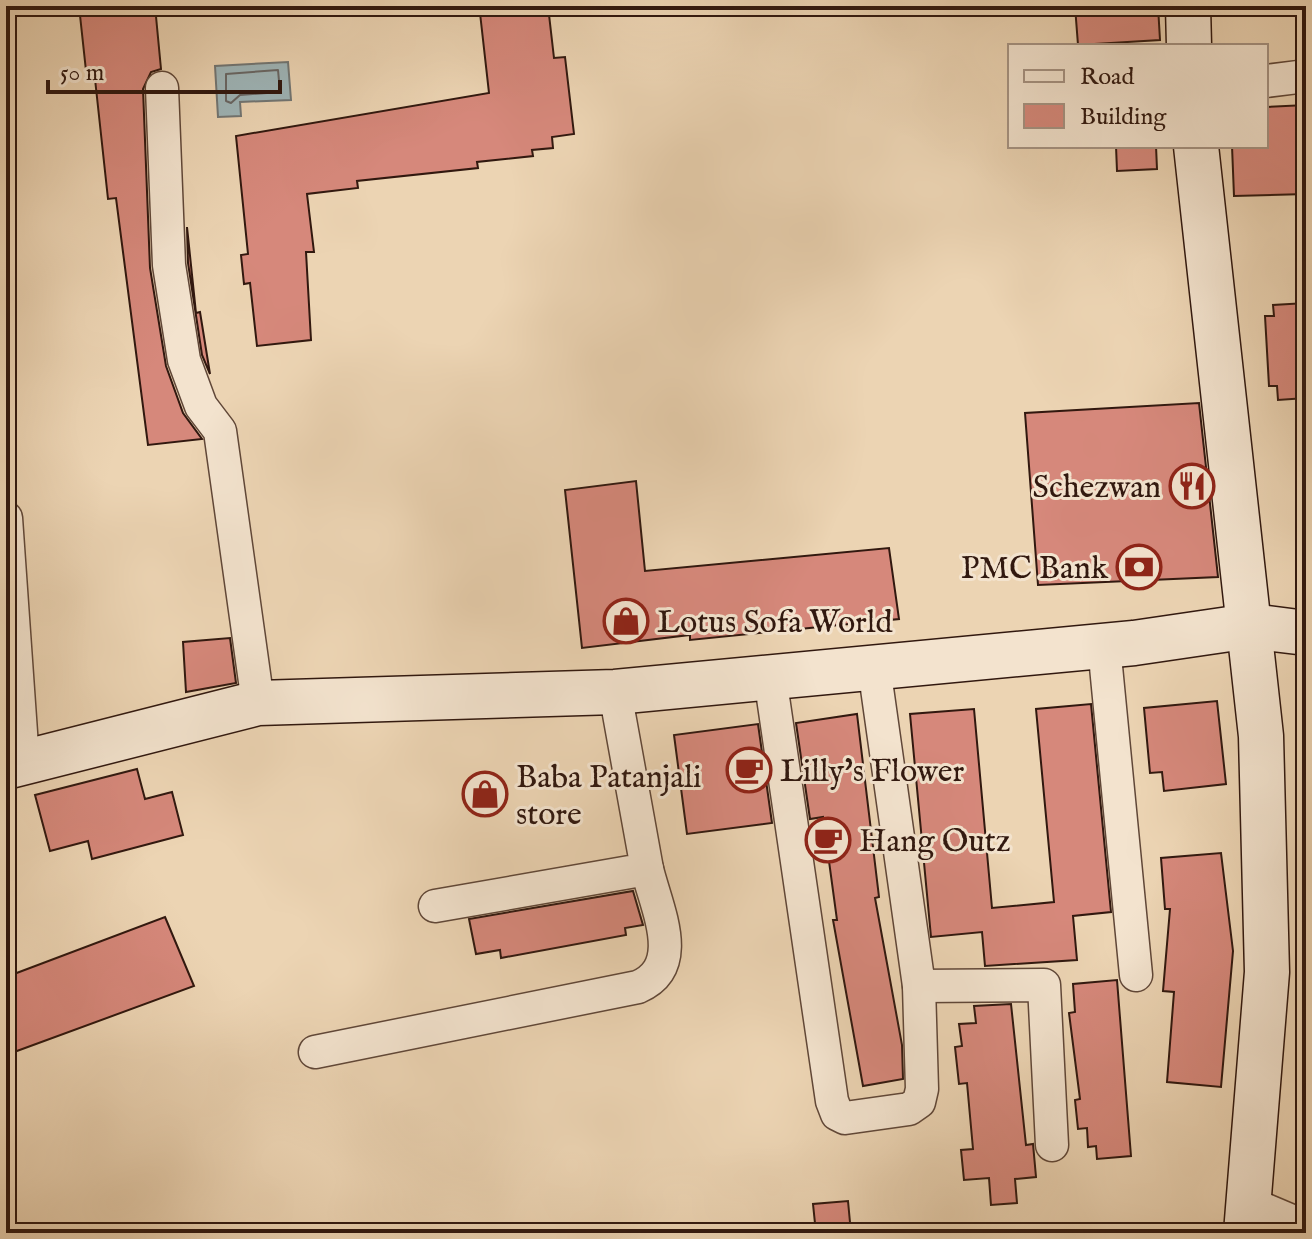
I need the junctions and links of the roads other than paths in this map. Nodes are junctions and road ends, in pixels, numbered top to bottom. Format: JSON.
{"nodes":[{"id":1,"x":1188,"y":6,"type":"edge"},
{"id":2,"x":1189,"y":44,"type":"edge"},
{"id":3,"x":1306,"y":76,"type":"edge"},
{"id":4,"x":1268,"y":81,"type":"edge"},
{"id":5,"x":162,"y":88,"type":"dead end"},
{"id":6,"x":1196,"y":148,"type":"edge"},
{"id":7,"x":6,"y":518,"type":"edge"},
{"id":8,"x":1250,"y":626,"type":"junction"},
{"id":9,"x":1306,"y":633,"type":"edge"},
{"id":10,"x":1104,"y":646,"type":"junction"},
{"id":11,"x":874,"y":667,"type":"junction"},
{"id":12,"x":770,"y":677,"type":"junction"},
{"id":13,"x":615,"y":692,"type":"junction"},
{"id":14,"x":258,"y":703,"type":"junction"},
{"id":15,"x":15,"y":764,"type":"edge"},
{"id":16,"x":647,"y":869,"type":"junction"},
{"id":17,"x":435,"y":906,"type":"dead end"},
{"id":18,"x":1136,"y":975,"type":"dead end"},
{"id":19,"x":919,"y":986,"type":"junction"},
{"id":20,"x":315,"y":1052,"type":"dead end"},
{"id":21,"x":1052,"y":1145,"type":"dead end"},
{"id":22,"x":1247,"y":1218,"type":"edge"},
{"id":23,"x":1306,"y":1227,"type":"edge"}],
"edges":[{"from":1,"to":2,"type":"main road"},
{"from":3,"to":4,"type":"street"},
{"from":5,"to":14,"type":"street"},
{"from":6,"to":8,"type":"main road"},
{"from":7,"to":15,"type":"street"},
{"from":8,"to":9,"type":"main road"},
{"from":8,"to":10,"type":"main road"},
{"from":8,"to":22,"type":"main road"},
{"from":10,"to":11,"type":"main road"},
{"from":10,"to":18,"type":"street"},
{"from":11,"to":12,"type":"main road"},
{"from":11,"to":19,"type":"street"},
{"from":12,"to":13,"type":"main road"},
{"from":12,"to":19,"type":"street"},
{"from":13,"to":14,"type":"main road"},
{"from":13,"to":16,"type":"street"},
{"from":14,"to":15,"type":"main road"},
{"from":16,"to":17,"type":"street"},
{"from":16,"to":20,"type":"street"},
{"from":19,"to":21,"type":"street"},
{"from":22,"to":23,"type":"street"}]}
